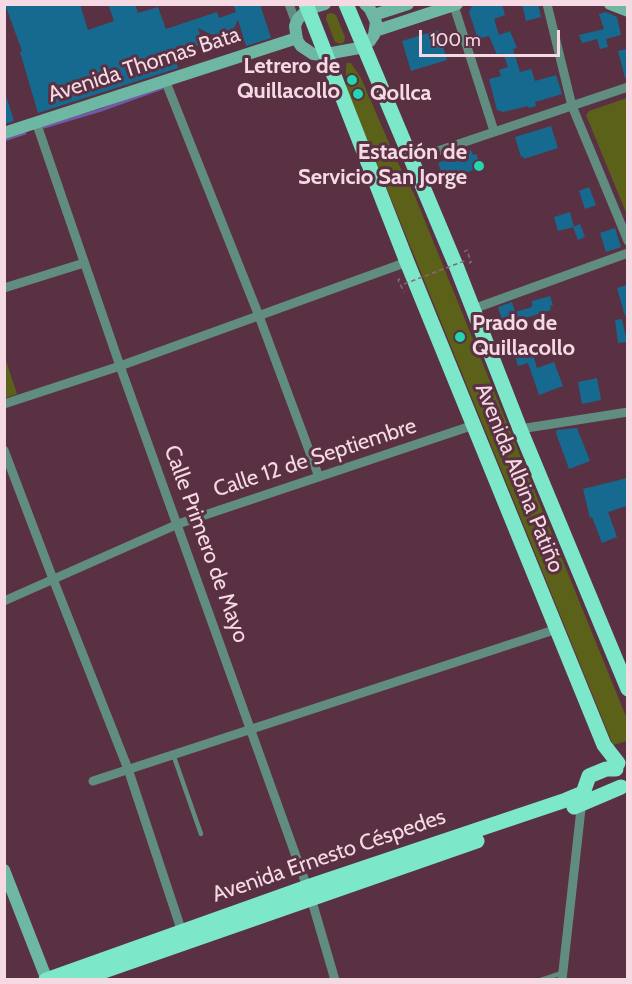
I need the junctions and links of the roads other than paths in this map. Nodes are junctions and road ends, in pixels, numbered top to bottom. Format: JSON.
{"nodes":[{"id":1,"x":289,"y":4,"type":"edge"},
{"id":2,"x":325,"y":4,"type":"edge"},
{"id":3,"x":346,"y":4,"type":"edge"},
{"id":4,"x":365,"y":4,"type":"edge"},
{"id":5,"x":408,"y":4,"type":"edge"},
{"id":6,"x":547,"y":4,"type":"edge"},
{"id":7,"x":610,"y":4,"type":"edge"},
{"id":8,"x":455,"y":5,"type":"edge"},
{"id":9,"x":307,"y":7,"type":"edge"},
{"id":10,"x":627,"y":11,"type":"edge"},
{"id":11,"x":374,"y":15,"type":"junction"},
{"id":12,"x":296,"y":23,"type":"junction"},
{"id":13,"x":375,"y":31,"type":"junction"},
{"id":14,"x":297,"y":38,"type":"junction"},
{"id":15,"x":363,"y":47,"type":"junction"},
{"id":16,"x":325,"y":54,"type":"junction"},
{"id":17,"x":165,"y":80,"type":"junction"},
{"id":18,"x":627,"y":87,"type":"edge"},
{"id":19,"x":572,"y":106,"type":"junction"},
{"id":20,"x":36,"y":122,"type":"junction"},
{"id":21,"x":494,"y":131,"type":"junction"},
{"id":22,"x":4,"y":133,"type":"edge"},
{"id":23,"x":411,"y":160,"type":"junction"},
{"id":24,"x":627,"y":241,"type":"edge"},
{"id":25,"x":627,"y":253,"type":"edge"},
{"id":26,"x":407,"y":262,"type":"junction"},
{"id":27,"x":84,"y":263,"type":"junction"},
{"id":28,"x":4,"y":288,"type":"edge"},
{"id":29,"x":473,"y":309,"type":"junction"},
{"id":30,"x":259,"y":315,"type":"junction"},
{"id":31,"x":120,"y":366,"type":"junction"},
{"id":32,"x":4,"y":404,"type":"edge"},
{"id":33,"x":627,"y":412,"type":"edge"},
{"id":34,"x":474,"y":425,"type":"junction"},
{"id":35,"x":520,"y":429,"type":"junction"},
{"id":36,"x":4,"y":450,"type":"edge"},
{"id":37,"x":319,"y":477,"type":"junction"},
{"id":38,"x":178,"y":524,"type":"junction"},
{"id":39,"x":53,"y":579,"type":"junction"},
{"id":40,"x":4,"y":601,"type":"edge"},
{"id":41,"x":557,"y":629,"type":"junction"},
{"id":42,"x":627,"y":689,"type":"edge"},
{"id":43,"x":252,"y":728,"type":"junction"},
{"id":44,"x":172,"y":754,"type":"junction"},
{"id":45,"x":620,"y":762,"type":"edge"},
{"id":46,"x":128,"y":769,"type":"junction"},
{"id":47,"x":93,"y":781,"type":"dead end"},
{"id":48,"x":624,"y":790,"type":"edge"},
{"id":49,"x":582,"y":799,"type":"junction"},
{"id":50,"x":201,"y":834,"type":"dead end"},
{"id":51,"x":4,"y":870,"type":"edge"},
{"id":52,"x":309,"y":893,"type":"junction"},
{"id":53,"x":184,"y":936,"type":"junction"},
{"id":54,"x":562,"y":976,"type":"edge"},
{"id":55,"x":46,"y":979,"type":"edge"},
{"id":56,"x":78,"y":980,"type":"edge"},
{"id":57,"x":334,"y":980,"type":"edge"},
{"id":58,"x":540,"y":980,"type":"edge"}],
"edges":[{"from":1,"to":12,"type":"street"},
{"from":2,"to":9,"type":"main road"},
{"from":3,"to":15,"type":"highway","name":"Avenida Albina Patiño"},
{"from":4,"to":11,"type":"main road"},
{"from":5,"to":11,"type":"main road"},
{"from":6,"to":19,"type":"street"},
{"from":7,"to":10,"type":"main road"},
{"from":8,"to":13,"type":"main road"},
{"from":8,"to":21,"type":"street"},
{"from":9,"to":12,"type":"main road"},
{"from":9,"to":16,"type":"highway","name":"Avenida Albina Patiño"},
{"from":11,"to":13,"type":"main road"},
{"from":12,"to":14,"type":"main road"},
{"from":13,"to":15,"type":"main road"},
{"from":14,"to":16,"type":"main road"},
{"from":14,"to":17,"type":"main road","name":"Avenida Thomas Bata"},
{"from":15,"to":16,"type":"main road"},
{"from":15,"to":23,"type":"highway","name":"Avenida Albina Patiño"},
{"from":16,"to":26,"type":"highway","name":"Avenida Albina Patiño"},
{"from":17,"to":20,"type":"main road","name":"Avenida Thomas Bata"},
{"from":17,"to":30,"type":"street"},
{"from":18,"to":19,"type":"street"},
{"from":19,"to":21,"type":"street"},
{"from":19,"to":24,"type":"street"},
{"from":20,"to":22,"type":"main road","name":"Avenida Thomas Bata"},
{"from":20,"to":27,"type":"street","name":"Calle Primero de Mayo"},
{"from":21,"to":23,"type":"street"},
{"from":23,"to":29,"type":"highway","name":"Avenida Albina Patiño"},
{"from":25,"to":29,"type":"street"},
{"from":26,"to":30,"type":"street"},
{"from":26,"to":34,"type":"highway","name":"Avenida Albina Patiño"},
{"from":27,"to":28,"type":"street"},
{"from":27,"to":31,"type":"street","name":"Calle Primero de Mayo"},
{"from":29,"to":35,"type":"highway","name":"Avenida Albina Patiño"},
{"from":30,"to":31,"type":"street"},
{"from":30,"to":37,"type":"street"},
{"from":31,"to":32,"type":"street"},
{"from":31,"to":38,"type":"street","name":"Calle Primero de Mayo"},
{"from":33,"to":35,"type":"street"},
{"from":34,"to":37,"type":"street","name":"Calle 12 de Septiembre"},
{"from":34,"to":41,"type":"highway","name":"Avenida Albina Patiño"},
{"from":35,"to":42,"type":"highway","name":"Avenida Albina Patiño"},
{"from":36,"to":39,"type":"street"},
{"from":37,"to":38,"type":"street","name":"Calle 12 de Septiembre"},
{"from":38,"to":39,"type":"street","name":"Calle 12 de Septiembre"},
{"from":38,"to":43,"type":"street","name":"Calle Primero de Mayo"},
{"from":39,"to":40,"type":"street","name":"Calle 12 de Septiembre"},
{"from":39,"to":46,"type":"street"},
{"from":41,"to":43,"type":"street"},
{"from":41,"to":45,"type":"highway","name":"Avenida Albina Patiño"},
{"from":43,"to":44,"type":"street"},
{"from":43,"to":52,"type":"street","name":"Calle Primero de Mayo"},
{"from":44,"to":46,"type":"street"},
{"from":44,"to":50,"type":"lane"},
{"from":45,"to":48,"type":"highway","name":"Avenida Albina Patiño"},
{"from":45,"to":49,"type":"highway"},
{"from":46,"to":47,"type":"street"},
{"from":46,"to":53,"type":"street"},
{"from":48,"to":49,"type":"highway","name":"Avenida Ernesto Céspedes"},
{"from":49,"to":52,"type":"highway","name":"Avenida Ernesto Céspedes"},
{"from":49,"to":54,"type":"street"},
{"from":51,"to":55,"type":"main road"},
{"from":52,"to":53,"type":"highway","name":"Avenida Ernesto Céspedes"},
{"from":52,"to":57,"type":"street","name":"Calle Primero de Mayo"},
{"from":53,"to":55,"type":"highway","name":"Avenida Ernesto Céspedes"},
{"from":53,"to":56,"type":"highway","name":"Avenida Ernesto Céspedes"},
{"from":54,"to":58,"type":"lane"}]}
